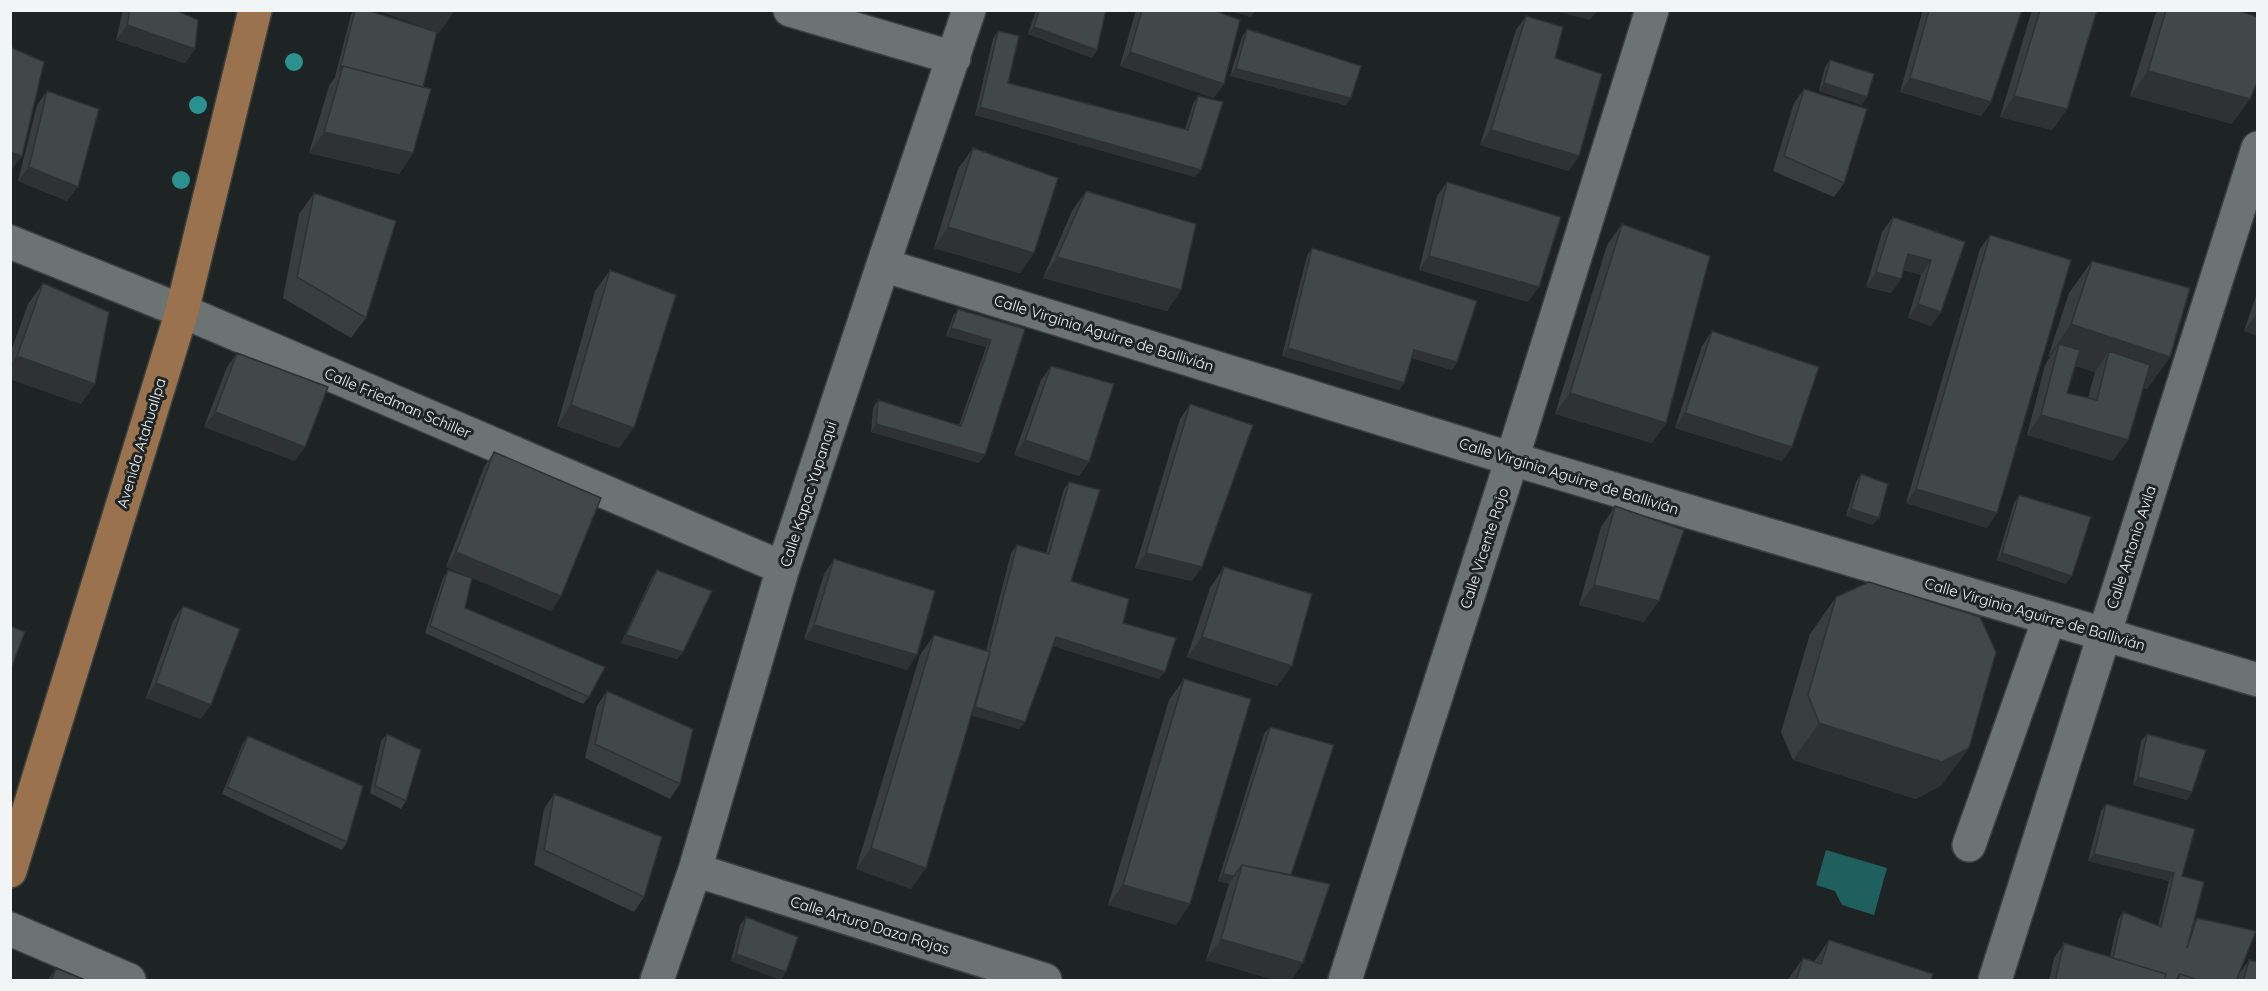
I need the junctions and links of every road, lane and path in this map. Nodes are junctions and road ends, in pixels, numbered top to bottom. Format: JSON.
{"nodes":[{"id":1,"x":255,"y":10,"type":"edge"},
{"id":2,"x":790,"y":10,"type":"edge"},
{"id":3,"x":969,"y":10,"type":"edge"},
{"id":4,"x":1652,"y":10,"type":"edge"},
{"id":5,"x":954,"y":58,"type":"junction"},
{"id":6,"x":2258,"y":148,"type":"edge"},
{"id":7,"x":10,"y":242,"type":"edge"},
{"id":8,"x":883,"y":265,"type":"junction"},
{"id":9,"x":182,"y":311,"type":"junction"},
{"id":10,"x":1512,"y":459,"type":"junction"},
{"id":11,"x":783,"y":568,"type":"junction"},
{"id":12,"x":2049,"y":619,"type":"junction"},
{"id":13,"x":2103,"y":635,"type":"junction"},
{"id":14,"x":2258,"y":680,"type":"edge"},
{"id":15,"x":1969,"y":845,"type":"dead end"},
{"id":16,"x":695,"y":870,"type":"junction"},
{"id":17,"x":10,"y":871,"type":"edge"},
{"id":18,"x":10,"y":930,"type":"edge"},
{"id":19,"x":129,"y":981,"type":"edge"},
{"id":20,"x":657,"y":981,"type":"edge"},
{"id":21,"x":1046,"y":981,"type":"edge"},
{"id":22,"x":1345,"y":981,"type":"edge"},
{"id":23,"x":1995,"y":981,"type":"edge"}],
"edges":[{"from":1,"to":9,"type":"main road","name":"Avenida Atahuallpa"},
{"from":2,"to":5,"type":"street"},
{"from":3,"to":5,"type":"street","name":"Calle Kapac Yupanqui"},
{"from":4,"to":10,"type":"street","name":"Calle Vicente Rojo"},
{"from":5,"to":8,"type":"street","name":"Calle Kapac Yupanqui"},
{"from":6,"to":13,"type":"street","name":"Calle Antonio Avila"},
{"from":7,"to":9,"type":"street","name":"Calle Friedman Schiller"},
{"from":8,"to":10,"type":"street","name":"Calle Virginia Aguirre de Ballivián"},
{"from":8,"to":11,"type":"street","name":"Calle Kapac Yupanqui"},
{"from":9,"to":11,"type":"street","name":"Calle Friedman Schiller"},
{"from":9,"to":17,"type":"main road","name":"Avenida Atahuallpa"},
{"from":10,"to":12,"type":"street","name":"Calle Virginia Aguirre de Ballivián"},
{"from":10,"to":22,"type":"street","name":"Calle Vicente Rojo"},
{"from":11,"to":16,"type":"street","name":"Calle Kapac Yupanqui"},
{"from":12,"to":13,"type":"street","name":"Calle Virginia Aguirre de Ballivián"},
{"from":12,"to":15,"type":"street"},
{"from":13,"to":14,"type":"street","name":"Calle Virginia Aguirre de Ballivián"},
{"from":13,"to":23,"type":"street","name":"Calle Antonio Avila"},
{"from":16,"to":20,"type":"street","name":"Calle Kapac Yupanqui"},
{"from":16,"to":21,"type":"street","name":"Calle Arturo Daza Rojas"},
{"from":18,"to":19,"type":"street"}]}
